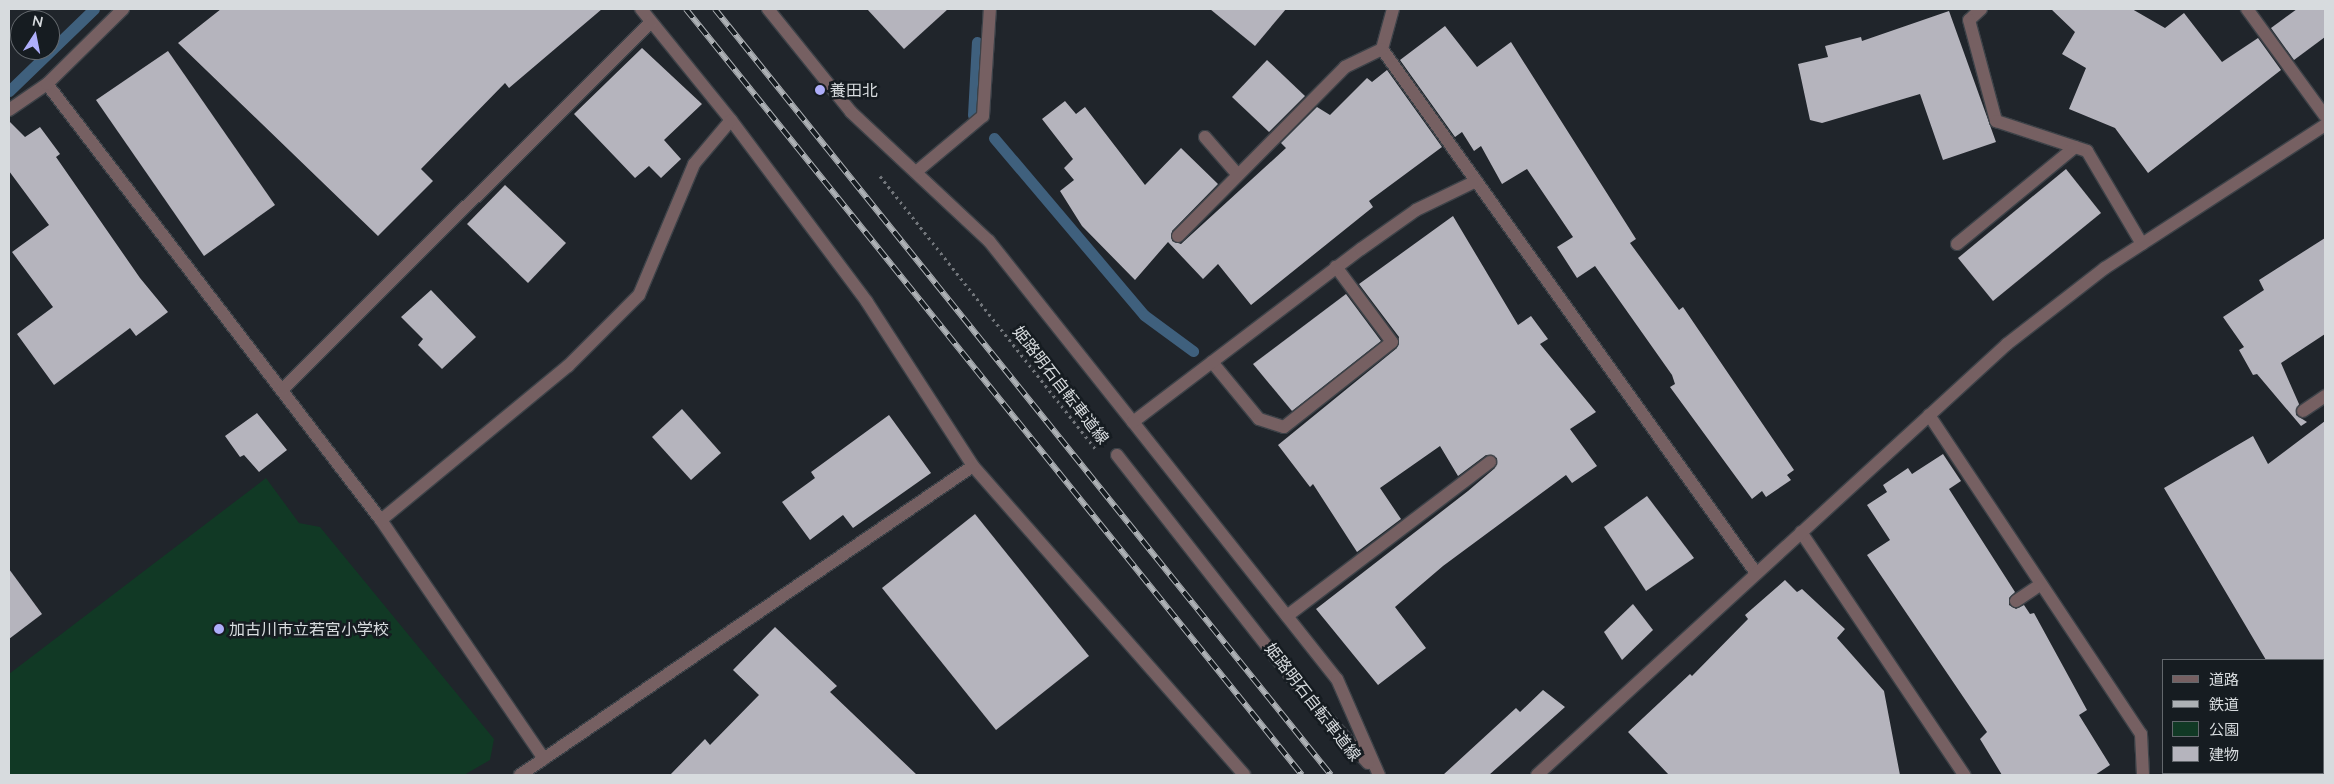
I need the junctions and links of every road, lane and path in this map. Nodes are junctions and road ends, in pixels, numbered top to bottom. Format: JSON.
{"nodes":[{"id":1,"x":123,"y":9,"type":"edge"},
{"id":2,"x":641,"y":9,"type":"edge"},
{"id":3,"x":768,"y":9,"type":"edge"},
{"id":4,"x":990,"y":9,"type":"edge"},
{"id":5,"x":1393,"y":9,"type":"edge"},
{"id":6,"x":1981,"y":9,"type":"edge"},
{"id":7,"x":2247,"y":9,"type":"edge"},
{"id":8,"x":651,"y":22,"type":"junction"},
{"id":9,"x":1382,"y":49,"type":"junction"},
{"id":10,"x":47,"y":84,"type":"junction"},
{"id":11,"x":9,"y":110,"type":"edge"},
{"id":12,"x":2325,"y":116,"type":"edge"},
{"id":13,"x":731,"y":120,"type":"junction"},
{"id":14,"x":2325,"y":125,"type":"edge"},
{"id":15,"x":1205,"y":137,"type":"dead end"},
{"id":16,"x":2075,"y":147,"type":"junction"},
{"id":17,"x":877,"y":172,"type":"dead end"},
{"id":18,"x":916,"y":172,"type":"junction"},
{"id":19,"x":1238,"y":175,"type":"junction"},
{"id":20,"x":1476,"y":181,"type":"junction"},
{"id":21,"x":1178,"y":236,"type":"dead end"},
{"id":22,"x":1957,"y":244,"type":"dead end"},
{"id":23,"x":2142,"y":244,"type":"junction"},
{"id":24,"x":1336,"y":267,"type":"junction"},
{"id":25,"x":1212,"y":362,"type":"junction"},
{"id":26,"x":283,"y":389,"type":"junction"},
{"id":27,"x":2325,"y":396,"type":"edge"},
{"id":28,"x":2303,"y":411,"type":"dead end"},
{"id":29,"x":1929,"y":415,"type":"junction"},
{"id":30,"x":1133,"y":422,"type":"junction"},
{"id":31,"x":1098,"y":451,"type":"dead end"},
{"id":32,"x":1116,"y":455,"type":"dead end"},
{"id":33,"x":1490,"y":462,"type":"dead end"},
{"id":34,"x":973,"y":466,"type":"junction"},
{"id":35,"x":381,"y":520,"type":"junction"},
{"id":36,"x":1800,"y":532,"type":"junction"},
{"id":37,"x":1756,"y":573,"type":"junction"},
{"id":38,"x":2041,"y":584,"type":"junction"},
{"id":39,"x":2016,"y":601,"type":"dead end"},
{"id":40,"x":1287,"y":616,"type":"junction"},
{"id":41,"x":544,"y":759,"type":"junction"},
{"id":42,"x":1376,"y":772,"type":"edge"},
{"id":43,"x":520,"y":775,"type":"edge"},
{"id":44,"x":1244,"y":775,"type":"edge"},
{"id":45,"x":1537,"y":775,"type":"edge"},
{"id":46,"x":1964,"y":775,"type":"edge"},
{"id":47,"x":2143,"y":775,"type":"edge"}],
"edges":[{"from":1,"to":10,"type":"street"},
{"from":2,"to":8,"type":"street"},
{"from":3,"to":18,"type":"street"},
{"from":4,"to":18,"type":"street"},
{"from":5,"to":9,"type":"street"},
{"from":6,"to":16,"type":"street"},
{"from":7,"to":12,"type":"street"},
{"from":8,"to":13,"type":"street"},
{"from":8,"to":26,"type":"street"},
{"from":9,"to":19,"type":"street"},
{"from":9,"to":20,"type":"street"},
{"from":10,"to":11,"type":"street"},
{"from":10,"to":26,"type":"street"},
{"from":13,"to":34,"type":"street"},
{"from":13,"to":35,"type":"street"},
{"from":14,"to":23,"type":"street"},
{"from":15,"to":19,"type":"street"},
{"from":16,"to":22,"type":"street"},
{"from":16,"to":23,"type":"street"},
{"from":17,"to":31,"type":"path","name":"姫路明石自転車道線"},
{"from":18,"to":30,"type":"street"},
{"from":19,"to":21,"type":"street"},
{"from":20,"to":24,"type":"street"},
{"from":20,"to":37,"type":"street"},
{"from":23,"to":29,"type":"street"},
{"from":24,"to":25,"type":"street"},
{"from":24,"to":25,"type":"street"},
{"from":25,"to":30,"type":"street"},
{"from":26,"to":35,"type":"street"},
{"from":27,"to":28,"type":"street"},
{"from":29,"to":36,"type":"street"},
{"from":29,"to":38,"type":"street"},
{"from":30,"to":40,"type":"street"},
{"from":32,"to":42,"type":"street"},
{"from":33,"to":40,"type":"street"},
{"from":34,"to":41,"type":"street"},
{"from":34,"to":44,"type":"street"},
{"from":35,"to":41,"type":"street"},
{"from":36,"to":37,"type":"street"},
{"from":36,"to":46,"type":"street"},
{"from":37,"to":45,"type":"street"},
{"from":38,"to":39,"type":"street"},
{"from":38,"to":47,"type":"street"},
{"from":40,"to":42,"type":"street"},
{"from":41,"to":43,"type":"street"}]}
